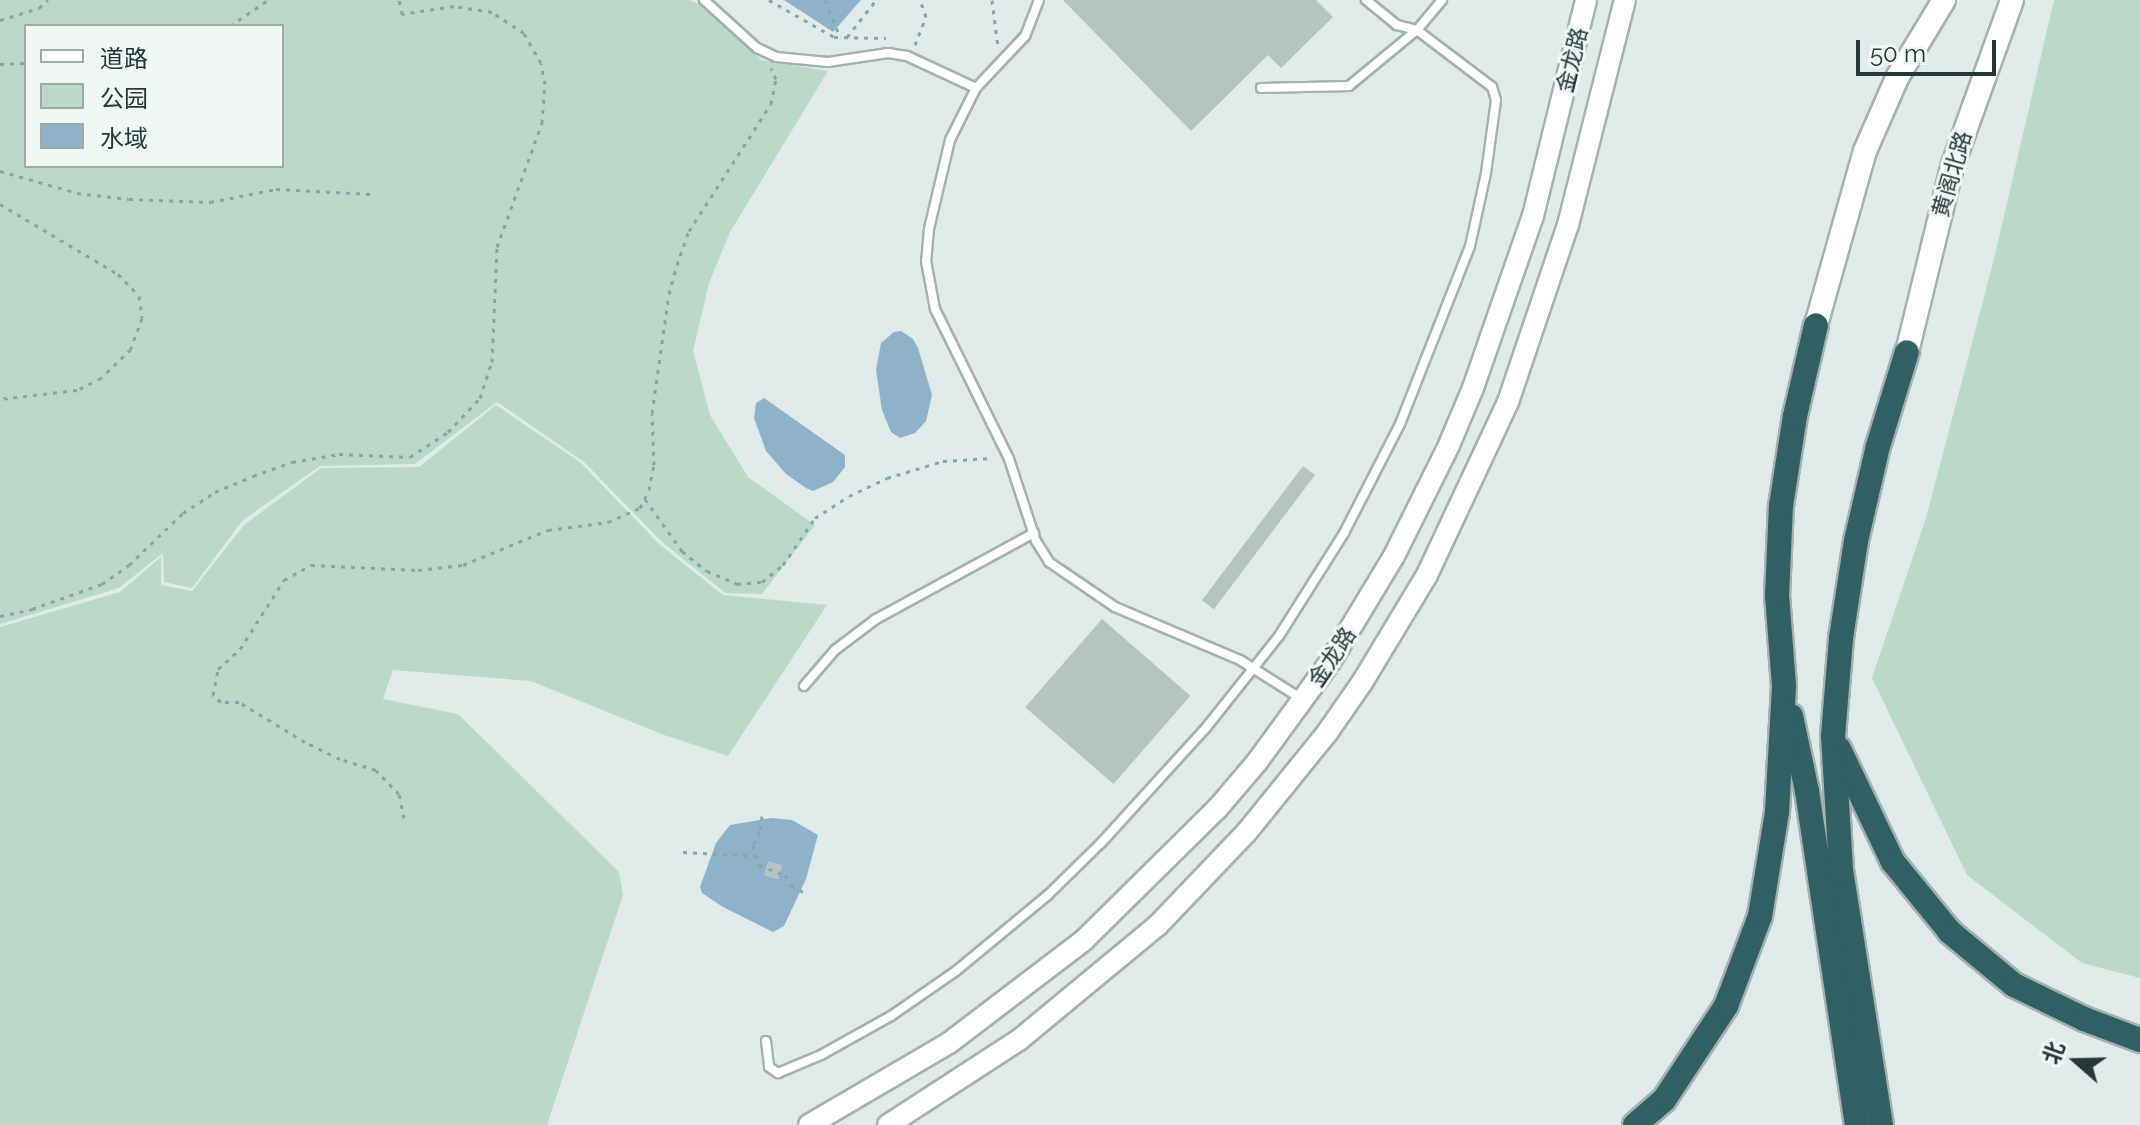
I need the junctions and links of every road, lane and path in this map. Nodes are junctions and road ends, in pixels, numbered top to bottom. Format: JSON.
{"nodes":[{"id":1,"x":48,"y":0,"type":"edge"},
{"id":2,"x":268,"y":0,"type":"edge"},
{"id":3,"x":399,"y":0,"type":"edge"},
{"id":4,"x":704,"y":0,"type":"edge"},
{"id":5,"x":769,"y":0,"type":"edge"},
{"id":6,"x":825,"y":0,"type":"edge"},
{"id":7,"x":876,"y":0,"type":"edge"},
{"id":8,"x":920,"y":0,"type":"edge"},
{"id":9,"x":992,"y":0,"type":"edge"},
{"id":10,"x":1039,"y":0,"type":"edge"},
{"id":11,"x":1366,"y":0,"type":"edge"},
{"id":12,"x":1442,"y":0,"type":"edge"},
{"id":13,"x":1586,"y":0,"type":"edge"},
{"id":14,"x":1625,"y":0,"type":"edge"},
{"id":15,"x":1944,"y":0,"type":"edge"},
{"id":16,"x":2012,"y":0,"type":"edge"},
{"id":17,"x":0,"y":20,"type":"edge"},
{"id":18,"x":233,"y":24,"type":"edge"},
{"id":19,"x":1417,"y":30,"type":"junction"},
{"id":20,"x":847,"y":37,"type":"junction"},
{"id":21,"x":840,"y":38,"type":"junction"},
{"id":22,"x":897,"y":39,"type":"dead end"},
{"id":23,"x":906,"y":42,"type":"dead end"},
{"id":24,"x":915,"y":45,"type":"junction"},
{"id":25,"x":766,"y":53,"type":"junction"},
{"id":26,"x":911,"y":57,"type":"junction"},
{"id":27,"x":24,"y":63,"type":"edge"},
{"id":28,"x":999,"y":63,"type":"junction"},
{"id":29,"x":0,"y":64,"type":"edge"},
{"id":30,"x":976,"y":88,"type":"junction"},
{"id":31,"x":1261,"y":88,"type":"dead end"},
{"id":32,"x":0,"y":171,"type":"edge"},
{"id":33,"x":371,"y":194,"type":"dead end"},
{"id":34,"x":0,"y":204,"type":"edge"},
{"id":35,"x":1816,"y":325,"type":"joint"},
{"id":36,"x":1907,"y":352,"type":"joint"},
{"id":37,"x":0,"y":399,"type":"edge"},
{"id":38,"x":1009,"y":459,"type":"junction"},
{"id":39,"x":645,"y":499,"type":"junction"},
{"id":40,"x":1034,"y":533,"type":"junction"},
{"id":41,"x":0,"y":616,"type":"edge"},
{"id":42,"x":1255,"y":667,"type":"junction"},
{"id":43,"x":804,"y":686,"type":"dead end"},
{"id":44,"x":1784,"y":686,"type":"junction"},
{"id":45,"x":1303,"y":700,"type":"junction"},
{"id":46,"x":1833,"y":736,"type":"junction"},
{"id":47,"x":762,"y":816,"type":"dead end"},
{"id":48,"x":404,"y":818,"type":"dead end"},
{"id":49,"x":683,"y":852,"type":"dead end"},
{"id":50,"x":756,"y":856,"type":"junction"},
{"id":51,"x":803,"y":892,"type":"dead end"},
{"id":52,"x":2140,"y":1040,"type":"edge"},
{"id":53,"x":766,"y":1041,"type":"dead end"},
{"id":54,"x":809,"y":1125,"type":"edge"},
{"id":55,"x":888,"y":1125,"type":"edge"},
{"id":56,"x":1635,"y":1125,"type":"edge"},
{"id":57,"x":1857,"y":1125,"type":"edge"},
{"id":58,"x":1881,"y":1125,"type":"edge"}],
"edges":[{"from":1,"to":17,"type":"path"},
{"from":2,"to":18,"type":"path"},
{"from":3,"to":41,"type":"path"},
{"from":4,"to":25,"type":"lane"},
{"from":5,"to":21,"type":"path"},
{"from":6,"to":21,"type":"path"},
{"from":7,"to":20,"type":"path"},
{"from":8,"to":24,"type":"path"},
{"from":9,"to":28,"type":"path"},
{"from":10,"to":28,"type":"lane"},
{"from":11,"to":19,"type":"lane"},
{"from":12,"to":19,"type":"lane"},
{"from":13,"to":45,"type":"street","name":"金龙路"},
{"from":14,"to":55,"type":"street","name":"金龙路"},
{"from":15,"to":35,"type":"main road"},
{"from":16,"to":36,"type":"main road","name":"黄阁北路"},
{"from":19,"to":31,"type":"lane"},
{"from":19,"to":42,"type":"lane"},
{"from":20,"to":21,"type":"path"},
{"from":20,"to":22,"type":"path"},
{"from":23,"to":24,"type":"path"},
{"from":24,"to":26,"type":"path"},
{"from":25,"to":26,"type":"lane"},
{"from":25,"to":39,"type":"path"},
{"from":26,"to":30,"type":"lane"},
{"from":27,"to":29,"type":"path"},
{"from":28,"to":30,"type":"lane"},
{"from":30,"to":38,"type":"lane"},
{"from":32,"to":33,"type":"path"},
{"from":34,"to":37,"type":"path"},
{"from":35,"to":44,"type":"highway"},
{"from":36,"to":46,"type":"highway"},
{"from":38,"to":39,"type":"path"},
{"from":38,"to":40,"type":"lane"},
{"from":39,"to":48,"type":"path"},
{"from":40,"to":42,"type":"lane"},
{"from":40,"to":43,"type":"lane"},
{"from":42,"to":45,"type":"lane"},
{"from":42,"to":53,"type":"lane"},
{"from":44,"to":56,"type":"highway"},
{"from":44,"to":57,"type":"highway"},
{"from":45,"to":54,"type":"street","name":"金龙路"},
{"from":46,"to":52,"type":"highway"},
{"from":46,"to":58,"type":"highway"},
{"from":47,"to":50,"type":"path"},
{"from":49,"to":50,"type":"path"},
{"from":50,"to":51,"type":"path"}]}
